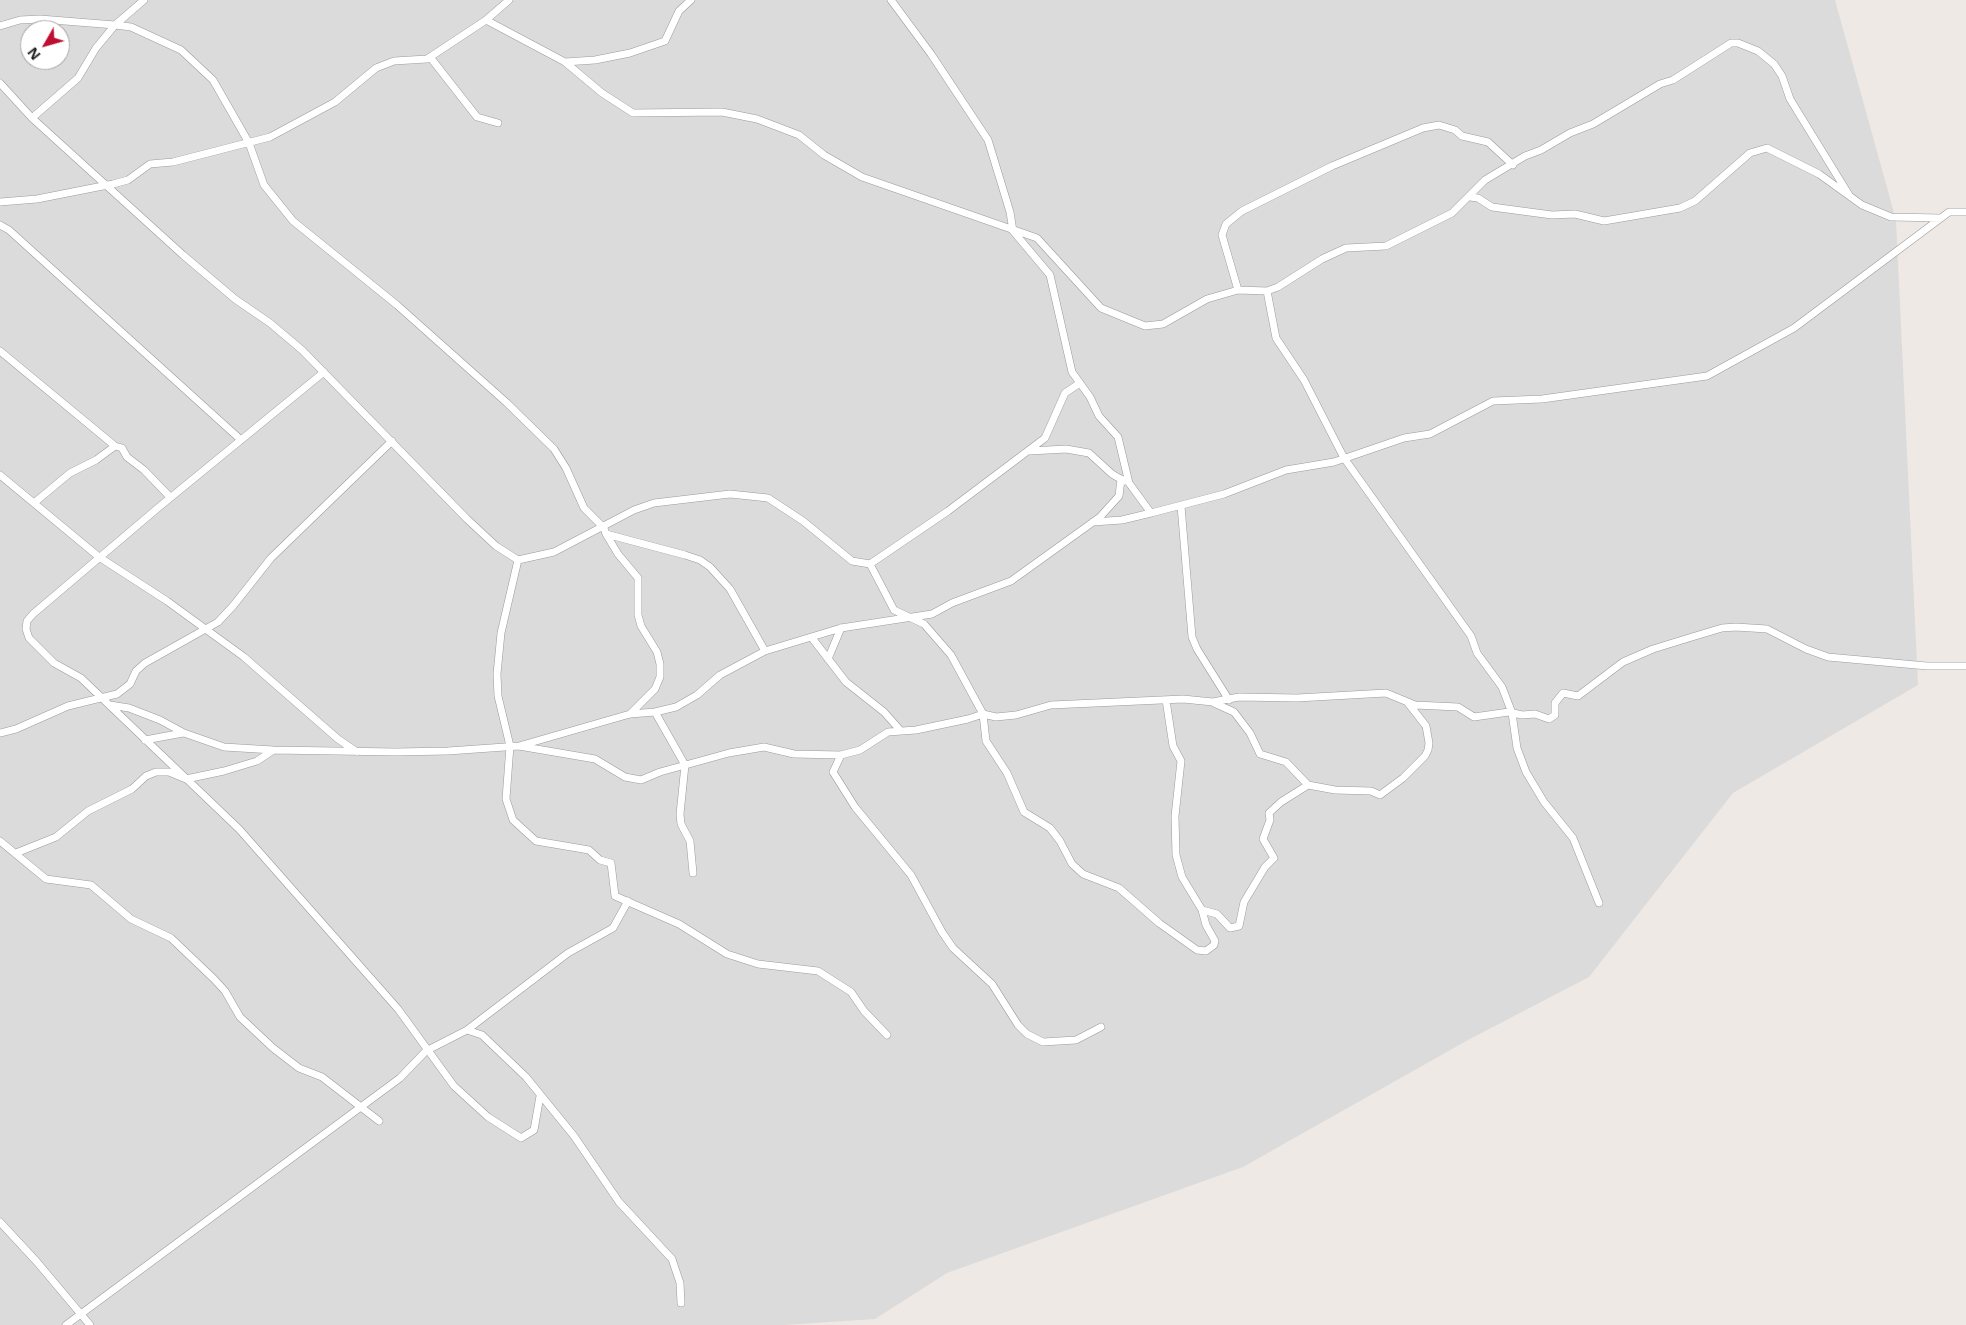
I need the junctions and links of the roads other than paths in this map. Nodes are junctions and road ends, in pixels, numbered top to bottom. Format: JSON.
{"nodes":[{"id":1,"x":144,"y":0,"type":"edge"},
{"id":2,"x":509,"y":0,"type":"edge"},
{"id":3,"x":691,"y":0,"type":"edge"},
{"id":4,"x":891,"y":0,"type":"edge"},
{"id":5,"x":486,"y":20,"type":"junction"},
{"id":6,"x":115,"y":25,"type":"junction"},
{"id":7,"x":0,"y":26,"type":"edge"},
{"id":8,"x":430,"y":57,"type":"junction"},
{"id":9,"x":565,"y":62,"type":"junction"},
{"id":10,"x":0,"y":83,"type":"edge"},
{"id":11,"x":32,"y":118,"type":"junction"},
{"id":12,"x":498,"y":123,"type":"dead end"},
{"id":13,"x":249,"y":143,"type":"junction"},
{"id":14,"x":1513,"y":165,"type":"junction"},
{"id":15,"x":106,"y":186,"type":"junction"},
{"id":16,"x":1849,"y":195,"type":"junction"},
{"id":17,"x":1470,"y":196,"type":"junction"},
{"id":18,"x":0,"y":202,"type":"edge"},
{"id":19,"x":1966,"y":212,"type":"edge"},
{"id":20,"x":1941,"y":218,"type":"junction"},
{"id":21,"x":0,"y":225,"type":"edge"},
{"id":22,"x":1012,"y":231,"type":"junction"},
{"id":23,"x":1238,"y":290,"type":"junction"},
{"id":24,"x":1267,"y":291,"type":"junction"},
{"id":25,"x":0,"y":351,"type":"edge"},
{"id":26,"x":324,"y":372,"type":"junction"},
{"id":27,"x":1080,"y":383,"type":"junction"},
{"id":28,"x":240,"y":440,"type":"junction"},
{"id":29,"x":392,"y":441,"type":"junction"},
{"id":30,"x":115,"y":446,"type":"junction"},
{"id":31,"x":1030,"y":450,"type":"junction"},
{"id":32,"x":1344,"y":458,"type":"junction"},
{"id":33,"x":0,"y":475,"type":"edge"},
{"id":34,"x":1121,"y":479,"type":"junction"},
{"id":35,"x":1129,"y":483,"type":"junction"},
{"id":36,"x":170,"y":497,"type":"junction"},
{"id":37,"x":34,"y":503,"type":"junction"},
{"id":38,"x":1181,"y":506,"type":"junction"},
{"id":39,"x":1151,"y":514,"type":"junction"},
{"id":40,"x":1093,"y":522,"type":"junction"},
{"id":41,"x":605,"y":531,"type":"junction"},
{"id":42,"x":99,"y":557,"type":"junction"},
{"id":43,"x":518,"y":560,"type":"junction"},
{"id":44,"x":870,"y":564,"type":"junction"},
{"id":45,"x":907,"y":617,"type":"junction"},
{"id":46,"x":841,"y":628,"type":"junction"},
{"id":47,"x":207,"y":629,"type":"junction"},
{"id":48,"x":812,"y":638,"type":"junction"},
{"id":49,"x":765,"y":650,"type":"junction"},
{"id":50,"x":828,"y":659,"type":"junction"},
{"id":51,"x":1966,"y":666,"type":"edge"},
{"id":52,"x":103,"y":699,"type":"junction"},
{"id":53,"x":1166,"y":700,"type":"junction"},
{"id":54,"x":1229,"y":700,"type":"junction"},
{"id":55,"x":1213,"y":702,"type":"junction"},
{"id":56,"x":1408,"y":702,"type":"junction"},
{"id":57,"x":109,"y":705,"type":"junction"},
{"id":58,"x":655,"y":712,"type":"junction"},
{"id":59,"x":1512,"y":713,"type":"junction"},
{"id":60,"x":630,"y":714,"type":"junction"},
{"id":61,"x":983,"y":714,"type":"junction"},
{"id":62,"x":900,"y":730,"type":"junction"},
{"id":63,"x":0,"y":733,"type":"edge"},
{"id":64,"x":184,"y":733,"type":"junction"},
{"id":65,"x":145,"y":740,"type":"junction"},
{"id":66,"x":510,"y":746,"type":"junction"},
{"id":67,"x":519,"y":746,"type":"junction"},
{"id":68,"x":273,"y":750,"type":"junction"},
{"id":69,"x":357,"y":752,"type":"junction"},
{"id":70,"x":841,"y":755,"type":"junction"},
{"id":71,"x":685,"y":765,"type":"junction"},
{"id":72,"x":186,"y":779,"type":"junction"},
{"id":73,"x":1308,"y":784,"type":"junction"},
{"id":74,"x":0,"y":841,"type":"edge"},
{"id":75,"x":16,"y":853,"type":"junction"},
{"id":76,"x":692,"y":873,"type":"dead end"},
{"id":77,"x":628,"y":901,"type":"junction"},
{"id":78,"x":1599,"y":903,"type":"dead end"},
{"id":79,"x":1202,"y":910,"type":"junction"},
{"id":80,"x":1101,"y":1027,"type":"dead end"},
{"id":81,"x":468,"y":1030,"type":"junction"},
{"id":82,"x":886,"y":1035,"type":"dead end"},
{"id":83,"x":426,"y":1050,"type":"junction"},
{"id":84,"x":540,"y":1096,"type":"junction"},
{"id":85,"x":361,"y":1106,"type":"junction"},
{"id":86,"x":379,"y":1121,"type":"dead end"},
{"id":87,"x":0,"y":1222,"type":"edge"},
{"id":88,"x":681,"y":1303,"type":"dead end"},
{"id":89,"x":81,"y":1314,"type":"junction"},
{"id":90,"x":66,"y":1325,"type":"edge"},
{"id":91,"x":90,"y":1325,"type":"edge"}],
"edges":[{"from":1,"to":6,"type":"street"},
{"from":2,"to":5,"type":"street"},
{"from":3,"to":9,"type":"street"},
{"from":4,"to":22,"type":"street"},
{"from":5,"to":8,"type":"street"},
{"from":5,"to":9,"type":"street"},
{"from":6,"to":7,"type":"street"},
{"from":6,"to":11,"type":"street"},
{"from":6,"to":13,"type":"street"},
{"from":8,"to":12,"type":"street"},
{"from":8,"to":13,"type":"street"},
{"from":9,"to":22,"type":"street"},
{"from":10,"to":11,"type":"street"},
{"from":11,"to":15,"type":"street"},
{"from":13,"to":15,"type":"street"},
{"from":13,"to":41,"type":"street"},
{"from":14,"to":16,"type":"street"},
{"from":14,"to":17,"type":"street"},
{"from":14,"to":23,"type":"street"},
{"from":15,"to":18,"type":"street"},
{"from":15,"to":26,"type":"street"},
{"from":16,"to":17,"type":"street"},
{"from":16,"to":20,"type":"street"},
{"from":17,"to":24,"type":"street"},
{"from":19,"to":20,"type":"street"},
{"from":20,"to":32,"type":"street"},
{"from":21,"to":28,"type":"street"},
{"from":22,"to":23,"type":"street"},
{"from":22,"to":27,"type":"street"},
{"from":23,"to":24,"type":"street"},
{"from":24,"to":32,"type":"street"},
{"from":25,"to":30,"type":"street"},
{"from":26,"to":28,"type":"street"},
{"from":26,"to":29,"type":"street"},
{"from":27,"to":31,"type":"street"},
{"from":27,"to":35,"type":"street"},
{"from":28,"to":36,"type":"street"},
{"from":29,"to":43,"type":"street"},
{"from":29,"to":47,"type":"street"},
{"from":30,"to":36,"type":"street"},
{"from":30,"to":37,"type":"street"},
{"from":31,"to":34,"type":"street"},
{"from":31,"to":44,"type":"street"},
{"from":32,"to":38,"type":"street"},
{"from":32,"to":59,"type":"street"},
{"from":33,"to":37,"type":"street"},
{"from":34,"to":35,"type":"street"},
{"from":34,"to":40,"type":"street"},
{"from":35,"to":39,"type":"street"},
{"from":36,"to":42,"type":"street"},
{"from":37,"to":42,"type":"street"},
{"from":38,"to":39,"type":"street"},
{"from":38,"to":54,"type":"street"},
{"from":39,"to":40,"type":"street"},
{"from":40,"to":45,"type":"street"},
{"from":41,"to":43,"type":"street"},
{"from":41,"to":44,"type":"street"},
{"from":41,"to":49,"type":"street"},
{"from":41,"to":60,"type":"street"},
{"from":42,"to":47,"type":"street"},
{"from":42,"to":52,"type":"street"},
{"from":43,"to":66,"type":"street"},
{"from":44,"to":45,"type":"street"},
{"from":45,"to":46,"type":"street"},
{"from":45,"to":61,"type":"street"},
{"from":46,"to":48,"type":"street"},
{"from":46,"to":50,"type":"street"},
{"from":47,"to":52,"type":"street"},
{"from":47,"to":69,"type":"street"},
{"from":48,"to":49,"type":"street"},
{"from":48,"to":50,"type":"street"},
{"from":49,"to":58,"type":"street"},
{"from":50,"to":62,"type":"street"},
{"from":51,"to":59,"type":"street"},
{"from":52,"to":57,"type":"street"},
{"from":52,"to":63,"type":"street"},
{"from":53,"to":55,"type":"street"},
{"from":53,"to":61,"type":"street"},
{"from":53,"to":79,"type":"street"},
{"from":54,"to":55,"type":"street"},
{"from":54,"to":56,"type":"street"},
{"from":55,"to":73,"type":"street"},
{"from":56,"to":59,"type":"street"},
{"from":56,"to":73,"type":"street"},
{"from":57,"to":64,"type":"street"},
{"from":57,"to":65,"type":"street"},
{"from":58,"to":60,"type":"street"},
{"from":58,"to":71,"type":"street"},
{"from":59,"to":78,"type":"street"},
{"from":60,"to":67,"type":"street"},
{"from":61,"to":62,"type":"street"},
{"from":61,"to":79,"type":"street"},
{"from":62,"to":70,"type":"street"},
{"from":64,"to":65,"type":"street"},
{"from":64,"to":68,"type":"street"},
{"from":65,"to":72,"type":"street"},
{"from":66,"to":67,"type":"street"},
{"from":66,"to":69,"type":"street"},
{"from":66,"to":77,"type":"street"},
{"from":67,"to":71,"type":"street"},
{"from":68,"to":69,"type":"street"},
{"from":68,"to":72,"type":"street"},
{"from":70,"to":71,"type":"street"},
{"from":70,"to":80,"type":"street"},
{"from":71,"to":76,"type":"street"},
{"from":72,"to":75,"type":"street"},
{"from":72,"to":83,"type":"street"},
{"from":73,"to":79,"type":"street"},
{"from":74,"to":75,"type":"street"},
{"from":75,"to":85,"type":"street"},
{"from":77,"to":81,"type":"street"},
{"from":77,"to":82,"type":"street"},
{"from":81,"to":83,"type":"street"},
{"from":81,"to":84,"type":"street"},
{"from":83,"to":84,"type":"street"},
{"from":83,"to":85,"type":"street"},
{"from":84,"to":88,"type":"street"},
{"from":85,"to":86,"type":"street"},
{"from":85,"to":89,"type":"street"},
{"from":87,"to":89,"type":"street"},
{"from":89,"to":90,"type":"street"},
{"from":89,"to":91,"type":"street"}]}
